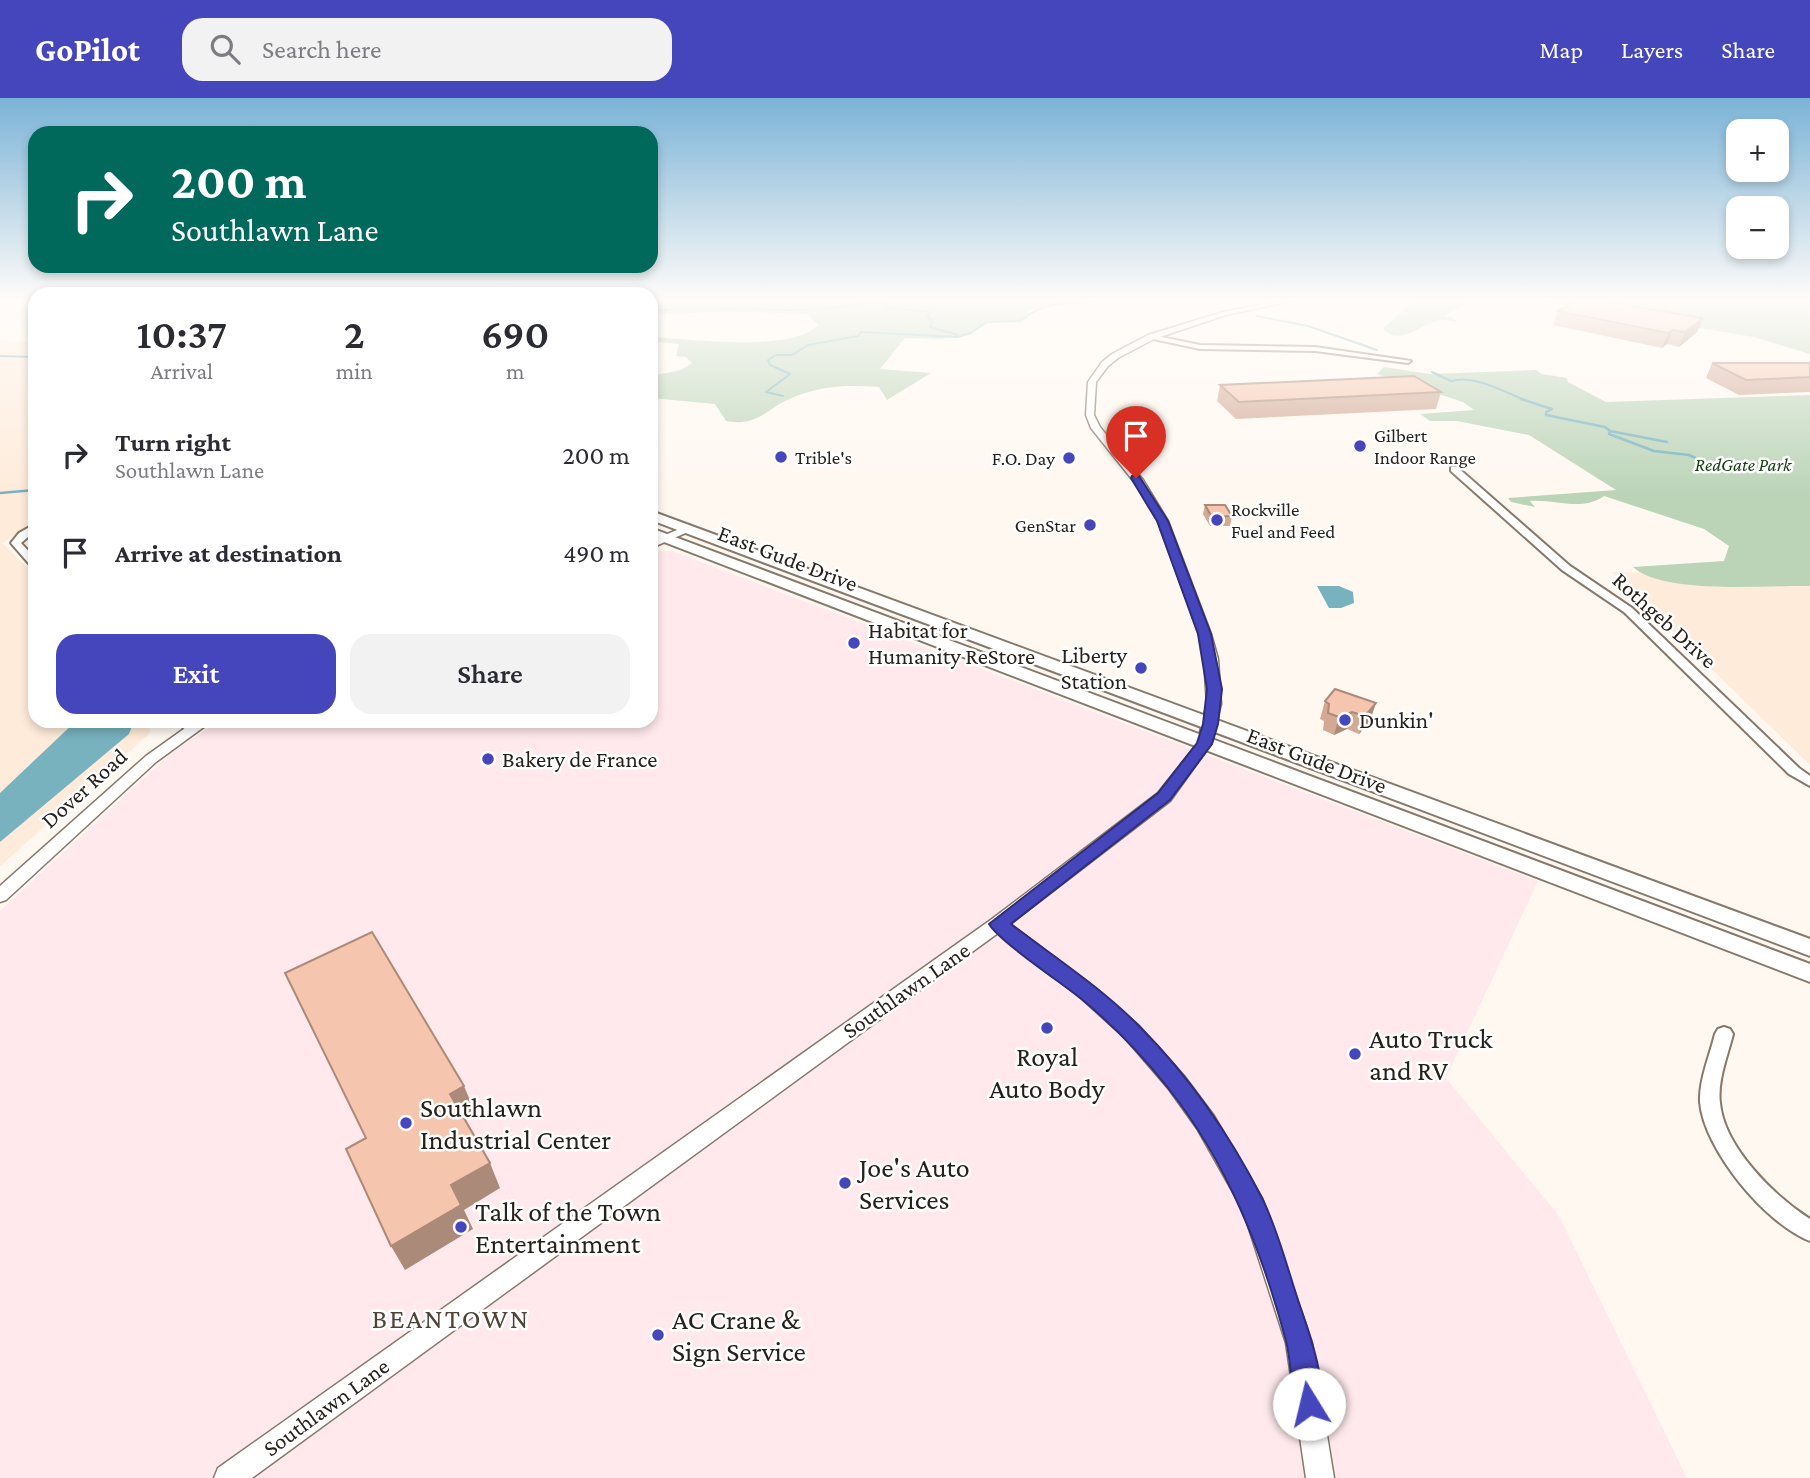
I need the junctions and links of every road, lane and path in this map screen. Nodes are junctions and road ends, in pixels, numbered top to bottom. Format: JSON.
{"nodes":[{"id":1,"x":1104,"y":365,"type":"edge"},
{"id":2,"x":1454,"y":469,"type":"dead end"},
{"id":3,"x":658,"y":518,"type":"edge"},
{"id":4,"x":684,"y":530,"type":"junction"},
{"id":5,"x":28,"y":531,"type":"edge"},
{"id":6,"x":658,"y":537,"type":"edge"},
{"id":7,"x":658,"y":539,"type":"edge"},
{"id":8,"x":28,"y":556,"type":"edge"},
{"id":9,"x":1210,"y":724,"type":"junction"},
{"id":10,"x":187,"y":728,"type":"edge"},
{"id":11,"x":1204,"y":744,"type":"junction"},
{"id":12,"x":1810,"y":782,"type":"edge"},
{"id":13,"x":0,"y":896,"type":"edge"},
{"id":14,"x":998,"y":924,"type":"junction"},
{"id":15,"x":1810,"y":948,"type":"edge"},
{"id":16,"x":1810,"y":973,"type":"edge"},
{"id":17,"x":1724,"y":1034,"type":"dead end"},
{"id":18,"x":1810,"y":1231,"type":"edge"},
{"id":19,"x":228,"y":1478,"type":"edge"},
{"id":20,"x":1320,"y":1478,"type":"edge"}],
"edges":[{"from":1,"to":9,"type":"street","name":"Southlawn Lane"},
{"from":2,"to":12,"type":"street","name":"Rothgeb Drive"},
{"from":3,"to":4,"type":"main road","name":"East Gude Drive"},
{"from":4,"to":6,"type":"street"},
{"from":4,"to":9,"type":"main road","name":"East Gude Drive"},
{"from":5,"to":8,"type":"street"},
{"from":7,"to":11,"type":"main road","name":"East Gude Drive"},
{"from":9,"to":11,"type":"street","name":"Southlawn Lane"},
{"from":9,"to":15,"type":"main road","name":"East Gude Drive"},
{"from":10,"to":13,"type":"street","name":"Dover Road"},
{"from":11,"to":14,"type":"street","name":"Southlawn Lane"},
{"from":11,"to":16,"type":"main road","name":"East Gude Drive"},
{"from":14,"to":19,"type":"street","name":"Southlawn Lane"},
{"from":14,"to":20,"type":"street"},
{"from":17,"to":18,"type":"street"}]}
